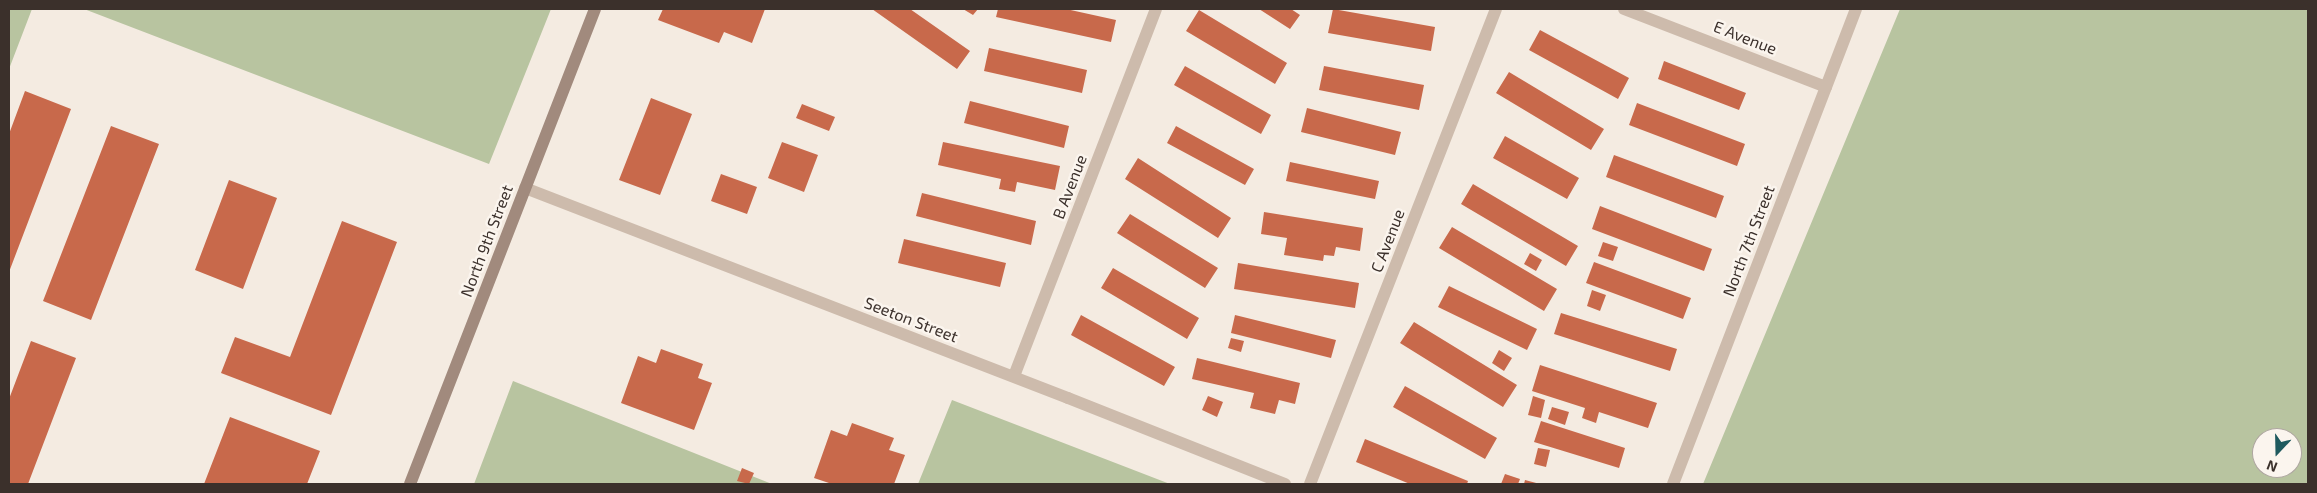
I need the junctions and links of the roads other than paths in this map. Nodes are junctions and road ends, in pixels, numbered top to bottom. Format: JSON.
{"nodes":[{"id":1,"x":594,"y":9,"type":"edge"},
{"id":2,"x":1156,"y":9,"type":"edge"},
{"id":3,"x":1496,"y":9,"type":"edge"},
{"id":4,"x":1624,"y":9,"type":"edge"},
{"id":5,"x":1856,"y":9,"type":"edge"},
{"id":6,"x":1826,"y":87,"type":"junction"},
{"id":7,"x":525,"y":188,"type":"junction"},
{"id":8,"x":1014,"y":376,"type":"junction"},
{"id":9,"x":410,"y":484,"type":"edge"},
{"id":10,"x":1285,"y":484,"type":"edge"},
{"id":11,"x":1310,"y":484,"type":"edge"},
{"id":12,"x":1673,"y":484,"type":"edge"}],
"edges":[{"from":1,"to":7,"type":"street","name":"North 9th Street"},
{"from":2,"to":8,"type":"street","name":"B Avenue"},
{"from":3,"to":11,"type":"street","name":"C Avenue"},
{"from":4,"to":6,"type":"street","name":"E Avenue"},
{"from":5,"to":6,"type":"street","name":"North 7th Street"},
{"from":6,"to":12,"type":"street","name":"North 7th Street"},
{"from":7,"to":8,"type":"street","name":"Seeton Street"},
{"from":7,"to":9,"type":"street","name":"North 9th Street"},
{"from":8,"to":10,"type":"street","name":"Seeton Street"}]}
